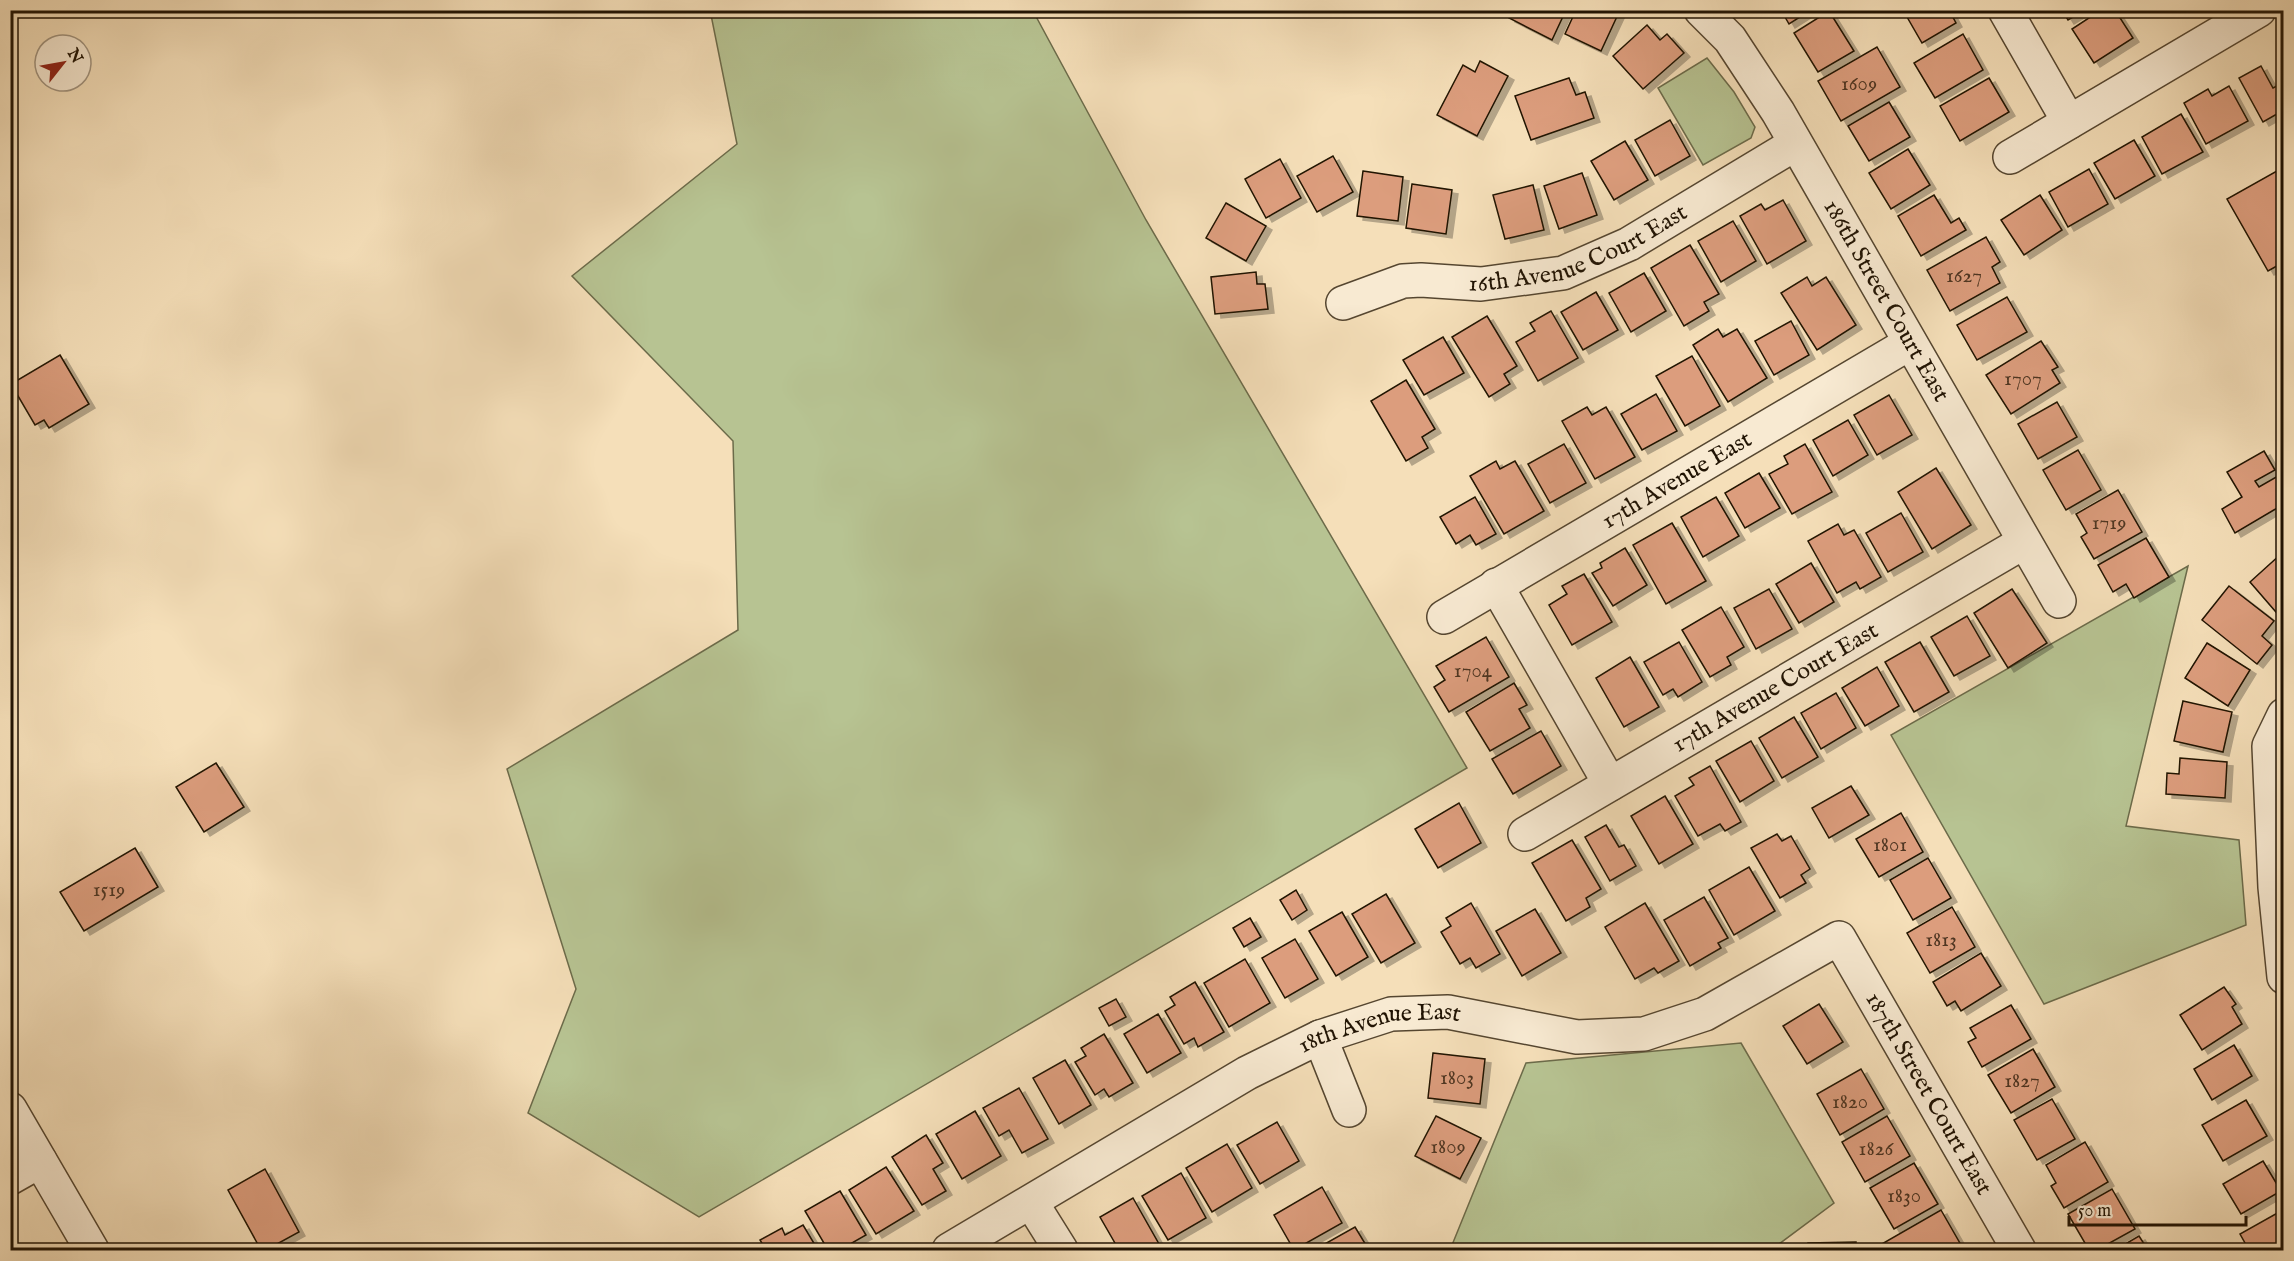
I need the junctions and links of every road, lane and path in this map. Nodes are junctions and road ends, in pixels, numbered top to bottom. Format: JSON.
{"nodes":[{"id":1,"x":1701,"y":10,"type":"edge"},
{"id":2,"x":2005,"y":10,"type":"edge"},
{"id":3,"x":2259,"y":10,"type":"edge"},
{"id":4,"x":2278,"y":10,"type":"edge"},
{"id":5,"x":2283,"y":20,"type":"edge"},
{"id":6,"x":2069,"y":122,"type":"junction"},
{"id":7,"x":1795,"y":144,"type":"junction"},
{"id":8,"x":2010,"y":157,"type":"dead end"},
{"id":9,"x":1343,"y":303,"type":"dead end"},
{"id":10,"x":1910,"y":343,"type":"junction"},
{"id":11,"x":2024,"y":542,"type":"junction"},
{"id":12,"x":1496,"y":585,"type":"junction"},
{"id":13,"x":2059,"y":601,"type":"dead end"},
{"id":14,"x":1444,"y":617,"type":"dead end"},
{"id":15,"x":2283,"y":715,"type":"edge"},
{"id":16,"x":1610,"y":784,"type":"junction"},
{"id":17,"x":1525,"y":834,"type":"dead end"},
{"id":18,"x":1839,"y":938,"type":"joint"},
{"id":19,"x":2283,"y":977,"type":"edge"},
{"id":20,"x":1320,"y":1037,"type":"junction"},
{"id":21,"x":10,"y":1109,"type":"edge"},
{"id":22,"x":1349,"y":1110,"type":"dead end"},
{"id":23,"x":40,"y":1161,"type":"junction"},
{"id":24,"x":10,"y":1178,"type":"edge"},
{"id":25,"x":1031,"y":1202,"type":"junction"},
{"id":26,"x":92,"y":1251,"type":"edge"},
{"id":27,"x":949,"y":1251,"type":"edge"},
{"id":28,"x":1061,"y":1251,"type":"edge"},
{"id":29,"x":2019,"y":1251,"type":"edge"}],
"edges":[{"from":1,"to":7,"type":"street","name":"186th Street Court East"},
{"from":2,"to":6,"type":"street"},
{"from":3,"to":6,"type":"street"},
{"from":4,"to":5,"type":"street"},
{"from":6,"to":8,"type":"street"},
{"from":7,"to":9,"type":"street","name":"16th Avenue Court East"},
{"from":7,"to":10,"type":"street","name":"186th Street Court East"},
{"from":10,"to":11,"type":"street","name":"186th Street Court East"},
{"from":10,"to":12,"type":"street","name":"17th Avenue East"},
{"from":11,"to":13,"type":"street","name":"186th Street Court East"},
{"from":11,"to":16,"type":"street","name":"17th Avenue Court East"},
{"from":12,"to":14,"type":"street","name":"17th Avenue East"},
{"from":12,"to":16,"type":"street"},
{"from":15,"to":19,"type":"street"},
{"from":16,"to":17,"type":"street","name":"17th Avenue Court East"},
{"from":18,"to":20,"type":"street","name":"18th Avenue East"},
{"from":18,"to":29,"type":"street","name":"187th Street Court East"},
{"from":20,"to":22,"type":"street"},
{"from":20,"to":25,"type":"street","name":"18th Avenue East"},
{"from":21,"to":23,"type":"street"},
{"from":23,"to":24,"type":"street"},
{"from":23,"to":26,"type":"street"},
{"from":25,"to":27,"type":"street","name":"18th Avenue East"},
{"from":25,"to":28,"type":"street"}]}
